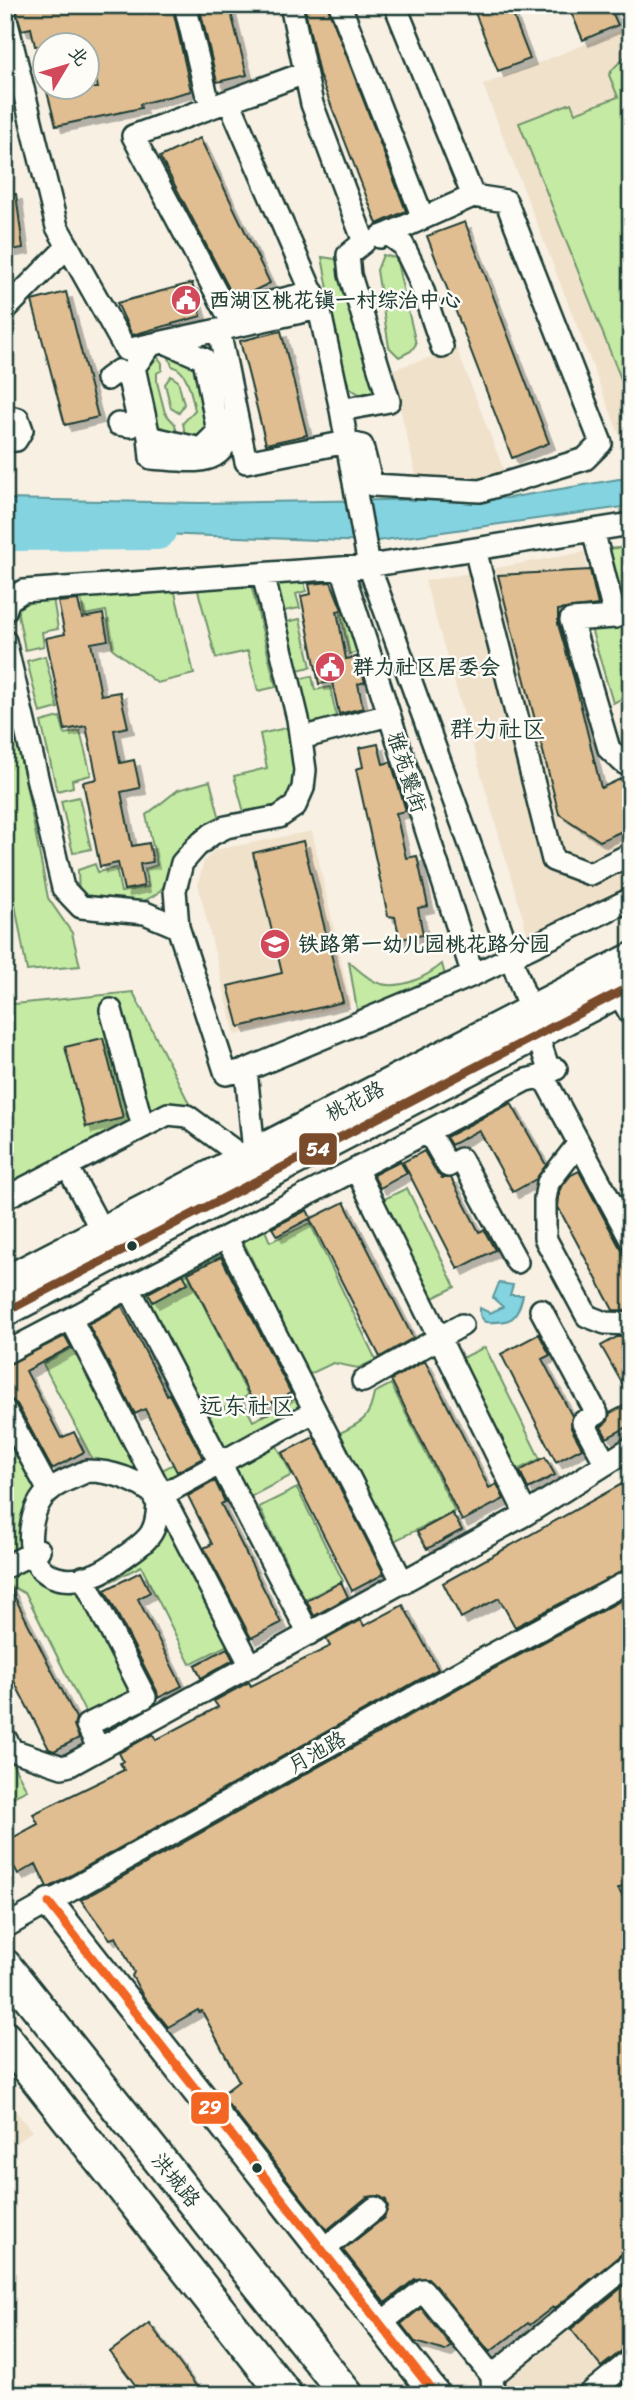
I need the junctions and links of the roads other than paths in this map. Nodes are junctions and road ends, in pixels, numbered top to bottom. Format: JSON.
{"nodes":[{"id":1,"x":185,"y":5,"type":"edge"},
{"id":2,"x":291,"y":5,"type":"edge"},
{"id":3,"x":340,"y":5,"type":"edge"},
{"id":4,"x":395,"y":5,"type":"edge"},
{"id":5,"x":5,"y":15,"type":"edge"},
{"id":6,"x":305,"y":73,"type":"junction"},
{"id":7,"x":206,"y":92,"type":"dead end"},
{"id":8,"x":229,"y":101,"type":"junction"},
{"id":9,"x":473,"y":196,"type":"junction"},
{"id":10,"x":423,"y":218,"type":"junction"},
{"id":11,"x":388,"y":233,"type":"junction"},
{"id":12,"x":364,"y":242,"type":"junction"},
{"id":13,"x":68,"y":246,"type":"junction"},
{"id":14,"x":316,"y":300,"type":"junction"},
{"id":15,"x":5,"y":310,"type":"edge"},
{"id":16,"x":209,"y":332,"type":"junction"},
{"id":17,"x":158,"y":343,"type":"junction"},
{"id":18,"x":442,"y":347,"type":"dead end"},
{"id":19,"x":204,"y":359,"type":"junction"},
{"id":20,"x":130,"y":365,"type":"junction"},
{"id":21,"x":107,"y":379,"type":"dead end"},
{"id":22,"x":341,"y":410,"type":"junction"},
{"id":23,"x":7,"y":413,"type":"edge"},
{"id":24,"x":118,"y":424,"type":"dead end"},
{"id":25,"x":149,"y":437,"type":"junction"},
{"id":26,"x":5,"y":441,"type":"edge"},
{"id":27,"x":348,"y":447,"type":"junction"},
{"id":28,"x":631,"y":524,"type":"edge"},
{"id":29,"x":593,"y":530,"type":"junction"},
{"id":30,"x":475,"y":549,"type":"junction"},
{"id":31,"x":369,"y":566,"type":"junction"},
{"id":32,"x":342,"y":569,"type":"junction"},
{"id":33,"x":262,"y":574,"type":"junction"},
{"id":34,"x":5,"y":611,"type":"edge"},
{"id":35,"x":5,"y":641,"type":"edge"},
{"id":36,"x":389,"y":715,"type":"junction"},
{"id":37,"x":301,"y":738,"type":"junction"},
{"id":38,"x":631,"y":760,"type":"edge"},
{"id":39,"x":631,"y":854,"type":"edge"},
{"id":40,"x":175,"y":890,"type":"junction"},
{"id":41,"x":631,"y":899,"type":"edge"},
{"id":42,"x":145,"y":913,"type":"junction"},
{"id":43,"x":178,"y":927,"type":"junction"},
{"id":44,"x":511,"y":958,"type":"junction"},
{"id":45,"x":631,"y":958,"type":"edge"},
{"id":46,"x":473,"y":975,"type":"junction"},
{"id":47,"x":626,"y":998,"type":"edge"},
{"id":48,"x":111,"y":1010,"type":"dead end"},
{"id":49,"x":534,"y":1022,"type":"junction"},
{"id":50,"x":246,"y":1070,"type":"junction"},
{"id":51,"x":550,"y":1072,"type":"junction"},
{"id":52,"x":143,"y":1127,"type":"junction"},
{"id":53,"x":428,"y":1131,"type":"junction"},
{"id":54,"x":579,"y":1143,"type":"junction"},
{"id":55,"x":249,"y":1156,"type":"junction"},
{"id":56,"x":72,"y":1163,"type":"junction"},
{"id":57,"x":356,"y":1169,"type":"junction"},
{"id":58,"x":5,"y":1198,"type":"edge"},
{"id":59,"x":108,"y":1229,"type":"junction"},
{"id":60,"x":226,"y":1237,"type":"junction"},
{"id":61,"x":631,"y":1240,"type":"edge"},
{"id":62,"x":517,"y":1262,"type":"dead end"},
{"id":63,"x":5,"y":1282,"type":"edge"},
{"id":64,"x":129,"y":1288,"type":"junction"},
{"id":65,"x":541,"y":1310,"type":"dead end"},
{"id":66,"x":5,"y":1312,"type":"edge"},
{"id":67,"x":71,"y":1319,"type":"junction"},
{"id":68,"x":631,"y":1324,"type":"edge"},
{"id":69,"x":462,"y":1325,"type":"dead end"},
{"id":70,"x":439,"y":1338,"type":"junction"},
{"id":71,"x":5,"y":1353,"type":"edge"},
{"id":72,"x":363,"y":1381,"type":"dead end"},
{"id":73,"x":5,"y":1410,"type":"edge"},
{"id":74,"x":315,"y":1411,"type":"junction"},
{"id":75,"x":631,"y":1448,"type":"edge"},
{"id":76,"x":220,"y":1463,"type":"junction"},
{"id":77,"x":606,"y":1464,"type":"junction"},
{"id":78,"x":49,"y":1490,"type":"junction"},
{"id":79,"x":158,"y":1497,"type":"junction"},
{"id":80,"x":526,"y":1514,"type":"junction"},
{"id":81,"x":36,"y":1552,"type":"junction"},
{"id":82,"x":5,"y":1567,"type":"edge"},
{"id":83,"x":83,"y":1577,"type":"junction"},
{"id":84,"x":631,"y":1580,"type":"edge"},
{"id":85,"x":403,"y":1583,"type":"junction"},
{"id":86,"x":309,"y":1634,"type":"junction"},
{"id":87,"x":251,"y":1666,"type":"junction"},
{"id":88,"x":5,"y":1738,"type":"edge"},
{"id":89,"x":99,"y":1749,"type":"junction"},
{"id":90,"x":49,"y":1903,"type":"junction"},
{"id":91,"x":5,"y":1927,"type":"edge"},
{"id":92,"x":5,"y":1966,"type":"edge"},
{"id":93,"x":5,"y":2038,"type":"edge"},
{"id":94,"x":375,"y":2208,"type":"dead end"},
{"id":95,"x":322,"y":2250,"type":"junction"},
{"id":96,"x":631,"y":2263,"type":"edge"},
{"id":97,"x":380,"y":2324,"type":"junction"},
{"id":98,"x":631,"y":2360,"type":"edge"},
{"id":99,"x":492,"y":2386,"type":"edge"},
{"id":100,"x":598,"y":2392,"type":"edge"},
{"id":101,"x":286,"y":2395,"type":"edge"},
{"id":102,"x":347,"y":2395,"type":"edge"},
{"id":103,"x":436,"y":2395,"type":"edge"}],
"edges":[{"from":1,"to":7,"type":"street"},
{"from":2,"to":6,"type":"street"},
{"from":3,"to":10,"type":"street"},
{"from":4,"to":9,"type":"street"},
{"from":5,"to":13,"type":"street"},
{"from":6,"to":8,"type":"street"},
{"from":6,"to":12,"type":"street"},
{"from":8,"to":14,"type":"street"},
{"from":8,"to":14,"type":"street"},
{"from":9,"to":10,"type":"street"},
{"from":9,"to":27,"type":"street"},
{"from":10,"to":11,"type":"street"},
{"from":11,"to":12,"type":"street"},
{"from":11,"to":18,"type":"street"},
{"from":12,"to":22,"type":"street"},
{"from":13,"to":15,"type":"street"},
{"from":13,"to":20,"type":"street"},
{"from":14,"to":16,"type":"street"},
{"from":14,"to":22,"type":"street"},
{"from":16,"to":17,"type":"street"},
{"from":16,"to":19,"type":"street"},
{"from":16,"to":25,"type":"street"},
{"from":16,"to":27,"type":"street"},
{"from":17,"to":19,"type":"street"},
{"from":17,"to":20,"type":"street"},
{"from":19,"to":25,"type":"street"},
{"from":20,"to":21,"type":"street"},
{"from":20,"to":24,"type":"street"},
{"from":20,"to":25,"type":"street"},
{"from":22,"to":27,"type":"street"},
{"from":23,"to":26,"type":"street"},
{"from":27,"to":31,"type":"street"},
{"from":28,"to":29,"type":"street"},
{"from":29,"to":30,"type":"street"},
{"from":29,"to":38,"type":"street"},
{"from":30,"to":31,"type":"street"},
{"from":30,"to":39,"type":"street"},
{"from":31,"to":32,"type":"street"},
{"from":31,"to":44,"type":"street"},
{"from":32,"to":33,"type":"street"},
{"from":32,"to":36,"type":"street","name":"雅苑饕街"},
{"from":33,"to":34,"type":"street"},
{"from":33,"to":37,"type":"street"},
{"from":35,"to":42,"type":"street"},
{"from":36,"to":37,"type":"street"},
{"from":36,"to":46,"type":"street","name":"雅苑饕街"},
{"from":37,"to":40,"type":"street"},
{"from":40,"to":42,"type":"street"},
{"from":40,"to":43,"type":"street"},
{"from":41,"to":44,"type":"street"},
{"from":42,"to":43,"type":"street"},
{"from":43,"to":50,"type":"street"},
{"from":44,"to":46,"type":"street"},
{"from":44,"to":49,"type":"street"},
{"from":45,"to":49,"type":"main road","name":"桃花路"},
{"from":46,"to":50,"type":"street"},
{"from":47,"to":49,"type":"main road","name":"桃花路"},
{"from":48,"to":52,"type":"street"},
{"from":49,"to":51,"type":"street"},
{"from":49,"to":55,"type":"main road","name":"桃花路"},
{"from":49,"to":66,"type":"main road","name":"桃花路"},
{"from":50,"to":55,"type":"street"},
{"from":51,"to":53,"type":"street"},
{"from":51,"to":54,"type":"street"},
{"from":52,"to":55,"type":"street"},
{"from":52,"to":56,"type":"street"},
{"from":53,"to":57,"type":"street"},
{"from":53,"to":62,"type":"street"},
{"from":54,"to":61,"type":"street"},
{"from":54,"to":68,"type":"street"},
{"from":55,"to":59,"type":"main road","name":"桃花路"},
{"from":56,"to":58,"type":"street"},
{"from":56,"to":59,"type":"street"},
{"from":57,"to":60,"type":"street"},
{"from":57,"to":70,"type":"street"},
{"from":59,"to":63,"type":"main road","name":"桃花路"},
{"from":60,"to":64,"type":"street"},
{"from":60,"to":74,"type":"street"},
{"from":64,"to":67,"type":"street"},
{"from":64,"to":76,"type":"street"},
{"from":65,"to":77,"type":"street"},
{"from":67,"to":71,"type":"street"},
{"from":67,"to":79,"type":"street"},
{"from":69,"to":70,"type":"street"},
{"from":70,"to":72,"type":"street"},
{"from":70,"to":80,"type":"street"},
{"from":73,"to":78,"type":"street"},
{"from":74,"to":76,"type":"street"},
{"from":74,"to":85,"type":"street"},
{"from":75,"to":77,"type":"street"},
{"from":76,"to":79,"type":"street"},
{"from":76,"to":86,"type":"street"},
{"from":77,"to":80,"type":"street"},
{"from":78,"to":79,"type":"street"},
{"from":78,"to":81,"type":"street"},
{"from":79,"to":83,"type":"street"},
{"from":79,"to":87,"type":"street"},
{"from":80,"to":85,"type":"street"},
{"from":81,"to":82,"type":"street"},
{"from":81,"to":83,"type":"street"},
{"from":83,"to":89,"type":"street"},
{"from":84,"to":90,"type":"street","name":"月池路"},
{"from":85,"to":86,"type":"street"},
{"from":86,"to":87,"type":"street"},
{"from":87,"to":89,"type":"street"},
{"from":88,"to":89,"type":"street"},
{"from":90,"to":91,"type":"street","name":"月池路"},
{"from":90,"to":95,"type":"main road"},
{"from":92,"to":102,"type":"highway","name":"洪城路"},
{"from":93,"to":101,"type":"highway"},
{"from":94,"to":95,"type":"street"},
{"from":95,"to":97,"type":"main road"},
{"from":96,"to":99,"type":"street"},
{"from":97,"to":99,"type":"street"},
{"from":97,"to":103,"type":"main road"},
{"from":98,"to":100,"type":"street"}]}
